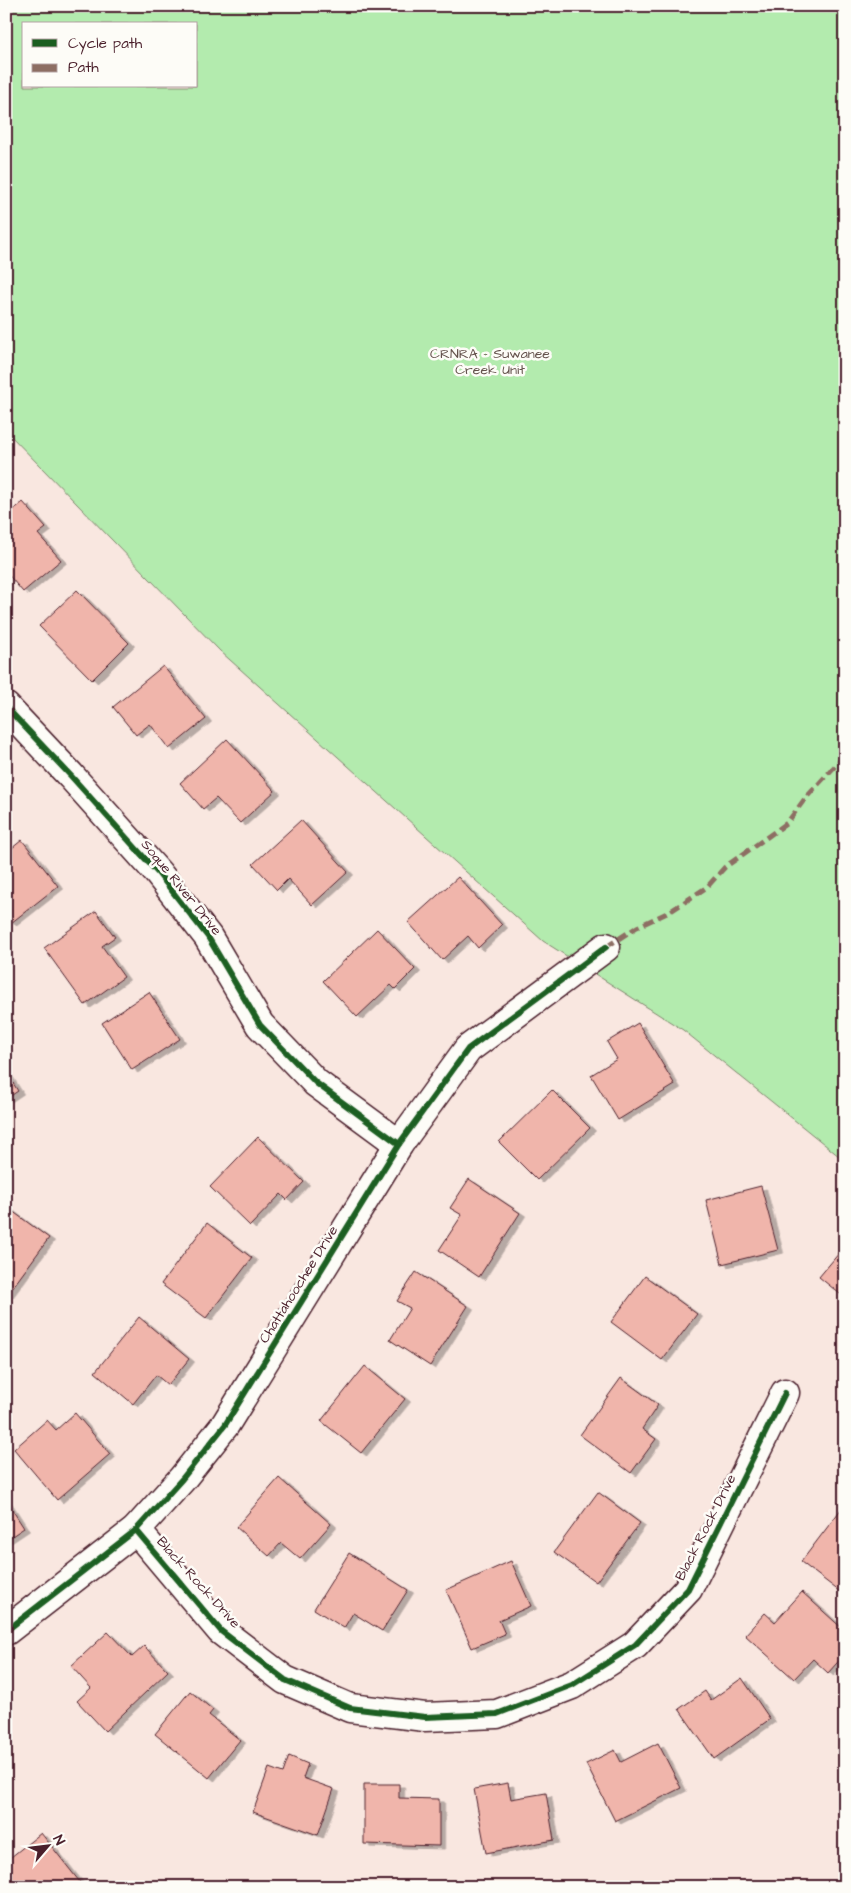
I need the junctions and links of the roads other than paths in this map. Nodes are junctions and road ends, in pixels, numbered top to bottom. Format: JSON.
{"nodes":[{"id":1,"x":6,"y":707,"type":"edge"},
{"id":2,"x":606,"y":947,"type":"dead end"},
{"id":3,"x":399,"y":1144,"type":"junction"},
{"id":4,"x":785,"y":1393,"type":"dead end"},
{"id":5,"x":136,"y":1530,"type":"junction"},
{"id":6,"x":6,"y":1630,"type":"edge"}],
"edges":[{"from":1,"to":3,"type":"street","name":"Soque River Drive"},
{"from":2,"to":3,"type":"street","name":"Chattahoochee Drive"},
{"from":3,"to":5,"type":"street","name":"Chattahoochee Drive"},
{"from":4,"to":5,"type":"street","name":"Black Rock Drive"},
{"from":5,"to":6,"type":"street","name":"Chattahoochee Drive"}]}
